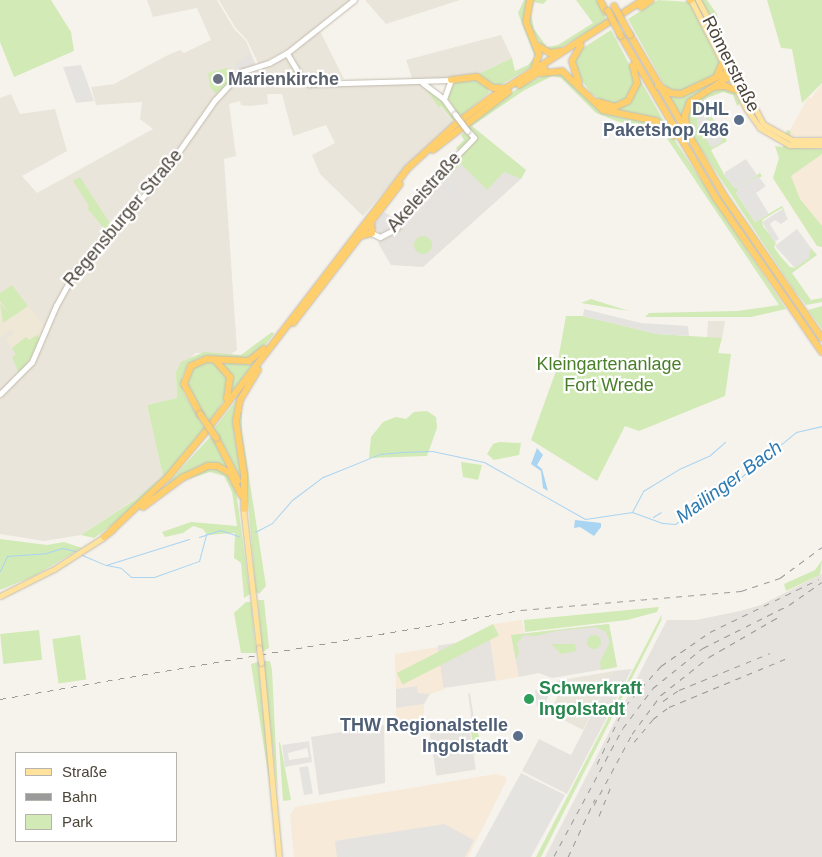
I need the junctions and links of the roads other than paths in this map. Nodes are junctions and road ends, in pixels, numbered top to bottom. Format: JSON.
{"nodes":[{"id":1,"x":354,"y":0,"type":"edge"},
{"id":2,"x":530,"y":0,"type":"edge"},
{"id":3,"x":601,"y":0,"type":"edge"},
{"id":4,"x":691,"y":0,"type":"edge"},
{"id":5,"x":698,"y":0,"type":"edge"},
{"id":6,"x":646,"y":1,"type":"edge"},
{"id":7,"x":613,"y":3,"type":"edge"},
{"id":8,"x":620,"y":36,"type":"junction"},
{"id":9,"x":537,"y":45,"type":"junction"},
{"id":10,"x":581,"y":45,"type":"junction"},
{"id":11,"x":567,"y":49,"type":"junction"},
{"id":12,"x":287,"y":53,"type":"junction"},
{"id":13,"x":632,"y":59,"type":"junction"},
{"id":14,"x":723,"y":62,"type":"junction"},
{"id":15,"x":533,"y":73,"type":"junction"},
{"id":16,"x":731,"y":74,"type":"junction"},
{"id":17,"x":717,"y":78,"type":"junction"},
{"id":18,"x":451,"y":80,"type":"junction"},
{"id":19,"x":422,"y":82,"type":"junction"},
{"id":20,"x":512,"y":84,"type":"junction"},
{"id":21,"x":657,"y":85,"type":"junction"},
{"id":22,"x":491,"y":86,"type":"junction"},
{"id":23,"x":581,"y":87,"type":"junction"},
{"id":24,"x":710,"y":87,"type":"junction"},
{"id":25,"x":738,"y":91,"type":"junction"},
{"id":26,"x":444,"y":99,"type":"junction"},
{"id":27,"x":489,"y":99,"type":"junction"},
{"id":28,"x":593,"y":100,"type":"junction"},
{"id":29,"x":688,"y":137,"type":"junction"},
{"id":30,"x":822,"y":140,"type":"edge"},
{"id":31,"x":682,"y":146,"type":"junction"},
{"id":32,"x":822,"y":146,"type":"edge"},
{"id":33,"x":695,"y":164,"type":"junction"},
{"id":34,"x":372,"y":220,"type":"junction"},
{"id":35,"x":372,"y":232,"type":"junction"},
{"id":36,"x":359,"y":236,"type":"junction"},
{"id":37,"x":288,"y":323,"type":"junction"},
{"id":38,"x":822,"y":338,"type":"edge"},
{"id":39,"x":822,"y":352,"type":"edge"},
{"id":40,"x":215,"y":360,"type":"junction"},
{"id":41,"x":258,"y":370,"type":"junction"},
{"id":42,"x":0,"y":394,"type":"edge"},
{"id":43,"x":221,"y":411,"type":"junction"},
{"id":44,"x":241,"y":496,"type":"junction"},
{"id":45,"x":244,"y":509,"type":"junction"},
{"id":46,"x":137,"y":512,"type":"junction"},
{"id":47,"x":111,"y":531,"type":"junction"},
{"id":48,"x":104,"y":537,"type":"joint"},
{"id":49,"x":0,"y":596,"type":"edge"},
{"id":50,"x":280,"y":857,"type":"edge"}],
"edges":[{"from":1,"to":12,"type":"street"},
{"from":2,"to":9,"type":"highway"},
{"from":3,"to":8,"type":"highway","bridge":true},
{"from":4,"to":14,"type":"main road","name":"Römerstraße"},
{"from":5,"to":16,"type":"main road","name":"Römerstraße"},
{"from":6,"to":10,"type":"highway"},
{"from":6,"to":11,"type":"highway"},
{"from":7,"to":21,"type":"highway","bridge":true},
{"from":8,"to":13,"type":"highway"},
{"from":8,"to":33,"type":"highway"},
{"from":9,"to":11,"type":"highway"},
{"from":9,"to":15,"type":"highway"},
{"from":10,"to":15,"type":"highway"},
{"from":10,"to":23,"type":"highway"},
{"from":11,"to":15,"type":"highway"},
{"from":12,"to":19,"type":"street"},
{"from":12,"to":42,"type":"street","name":"Regensburger Straße"},
{"from":13,"to":28,"type":"highway"},
{"from":13,"to":31,"type":"highway"},
{"from":14,"to":16,"type":"main road","name":"Römerstraße"},
{"from":14,"to":17,"type":"highway"},
{"from":15,"to":20,"type":"highway"},
{"from":15,"to":23,"type":"highway"},
{"from":15,"to":34,"type":"highway"},
{"from":16,"to":17,"type":"highway"},
{"from":16,"to":24,"type":"highway"},
{"from":16,"to":25,"type":"main road","name":"Römerstraße"},
{"from":16,"to":30,"type":"main road","name":"Römerstraße"},
{"from":17,"to":21,"type":"highway"},
{"from":18,"to":19,"type":"street"},
{"from":18,"to":22,"type":"highway"},
{"from":18,"to":26,"type":"street"},
{"from":19,"to":26,"type":"street","name":"Akeleistraße"},
{"from":20,"to":22,"type":"highway"},
{"from":20,"to":27,"type":"highway"},
{"from":21,"to":29,"type":"highway"},
{"from":22,"to":27,"type":"highway"},
{"from":23,"to":28,"type":"highway"},
{"from":24,"to":25,"type":"highway"},
{"from":24,"to":29,"type":"highway"},
{"from":25,"to":32,"type":"main road","name":"Römerstraße"},
{"from":26,"to":35,"type":"street","name":"Akeleistraße","bridge":true},
{"from":27,"to":37,"type":"highway"},
{"from":28,"to":31,"type":"highway"},
{"from":29,"to":38,"type":"highway"},
{"from":31,"to":33,"type":"highway"},
{"from":33,"to":39,"type":"highway"},
{"from":34,"to":35,"type":"highway"},
{"from":34,"to":36,"type":"highway"},
{"from":35,"to":36,"type":"highway"},
{"from":36,"to":41,"type":"highway"},
{"from":37,"to":40,"type":"highway"},
{"from":37,"to":43,"type":"highway"},
{"from":40,"to":43,"type":"highway"},
{"from":40,"to":44,"type":"highway","bridge":true},
{"from":41,"to":45,"type":"highway"},
{"from":41,"to":46,"type":"highway"},
{"from":43,"to":47,"type":"highway"},
{"from":44,"to":45,"type":"main road"},
{"from":44,"to":46,"type":"highway"},
{"from":45,"to":50,"type":"main road","bridge":true},
{"from":46,"to":47,"type":"highway"},
{"from":47,"to":48,"type":"highway"},
{"from":48,"to":49,"type":"main road"}]}
